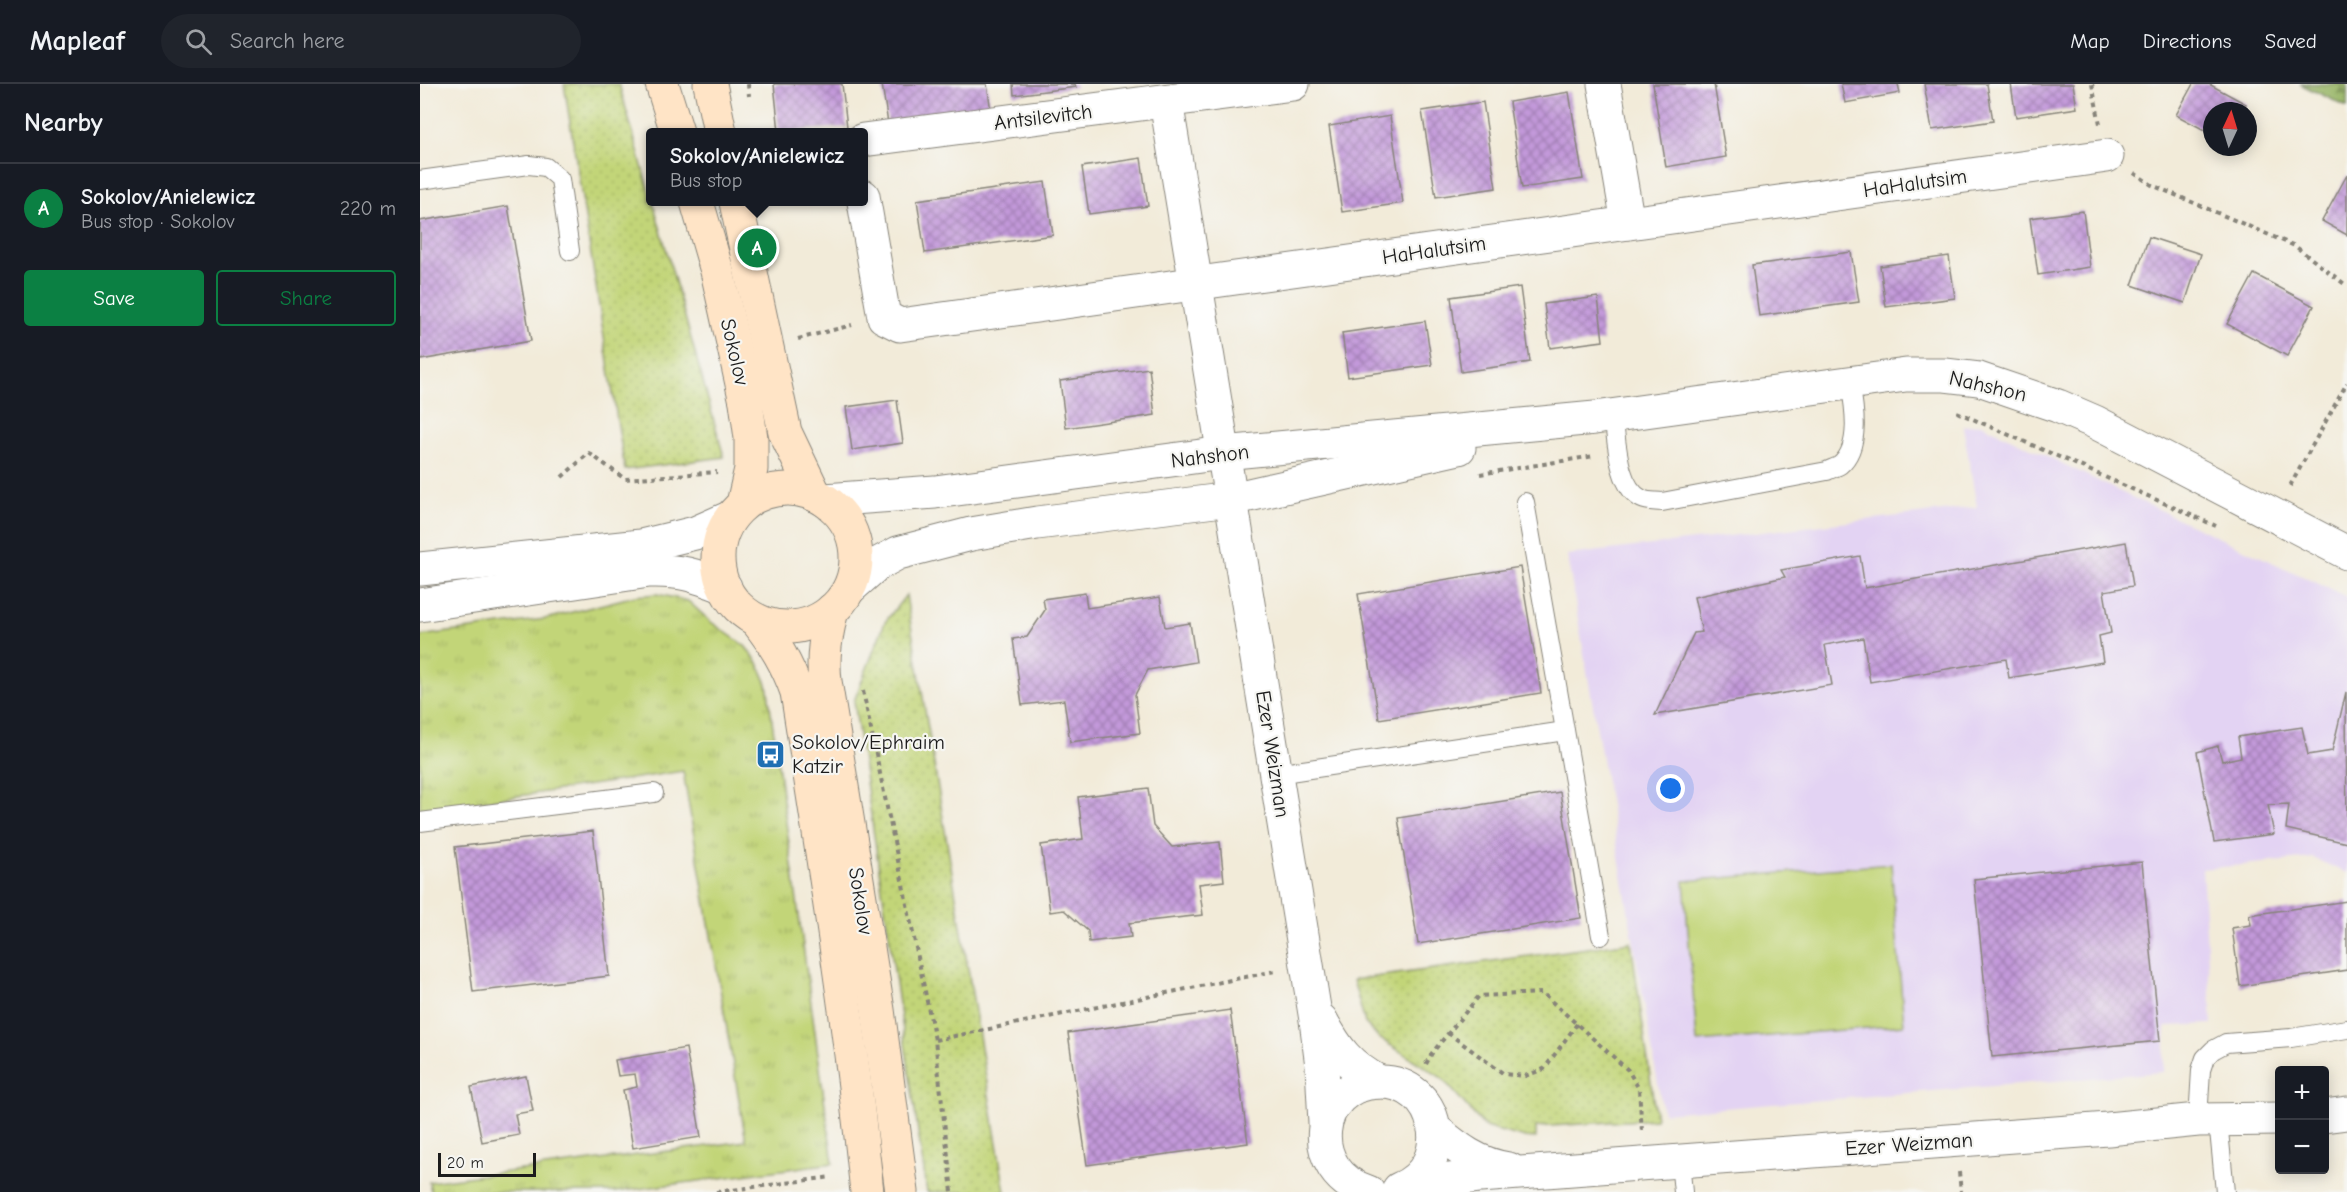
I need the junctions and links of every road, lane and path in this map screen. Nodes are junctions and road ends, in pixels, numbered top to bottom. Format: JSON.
{"nodes":[{"id":1,"x":662,"y":84,"type":"edge"},
{"id":2,"x":710,"y":84,"type":"edge"},
{"id":3,"x":1293,"y":84,"type":"edge"},
{"id":4,"x":1604,"y":84,"type":"edge"},
{"id":5,"x":2092,"y":84,"type":"edge"},
{"id":6,"x":1166,"y":101,"type":"junction"},
{"id":7,"x":676,"y":128,"type":"edge"},
{"id":8,"x":719,"y":128,"type":"edge"},
{"id":9,"x":868,"y":139,"type":"edge"},
{"id":10,"x":2106,"y":156,"type":"junction"},
{"id":11,"x":420,"y":180,"type":"edge"},
{"id":12,"x":698,"y":206,"type":"edge"},
{"id":13,"x":737,"y":206,"type":"edge"},
{"id":14,"x":866,"y":206,"type":"edge"},
{"id":15,"x":1628,"y":223,"type":"junction"},
{"id":16,"x":570,"y":251,"type":"dead end"},
{"id":17,"x":1196,"y":283,"type":"junction"},
{"id":18,"x":2347,"y":286,"type":"edge"},
{"id":19,"x":884,"y":317,"type":"junction"},
{"id":20,"x":766,"y":346,"type":"junction"},
{"id":21,"x":1850,"y":382,"type":"junction"},
{"id":22,"x":2347,"y":383,"type":"edge"},
{"id":23,"x":1604,"y":417,"type":"junction"},
{"id":24,"x":1223,"y":453,"type":"junction"},
{"id":25,"x":751,"y":470,"type":"junction"},
{"id":26,"x":562,"y":477,"type":"dead end"},
{"id":27,"x":820,"y":497,"type":"junction"},
{"id":28,"x":1231,"y":499,"type":"junction"},
{"id":29,"x":1525,"y":502,"type":"dead end"},
{"id":30,"x":736,"y":511,"type":"junction"},
{"id":31,"x":2273,"y":515,"type":"junction"},
{"id":32,"x":2347,"y":553,"type":"edge"},
{"id":33,"x":420,"y":569,"type":"edge"},
{"id":34,"x":725,"y":588,"type":"junction"},
{"id":35,"x":841,"y":599,"type":"junction"},
{"id":36,"x":420,"y":605,"type":"edge"},
{"id":37,"x":758,"y":621,"type":"junction"},
{"id":38,"x":861,"y":683,"type":"dead end"},
{"id":39,"x":1565,"y":731,"type":"junction"},
{"id":40,"x":1276,"y":774,"type":"junction"},
{"id":41,"x":654,"y":793,"type":"dead end"},
{"id":42,"x":420,"y":822,"type":"edge"},
{"id":43,"x":1601,"y":936,"type":"dead end"},
{"id":44,"x":1307,"y":965,"type":"junction"},
{"id":45,"x":1314,"y":1008,"type":"junction"},
{"id":46,"x":1577,"y":1024,"type":"junction"},
{"id":47,"x":2347,"y":1029,"type":"edge"},
{"id":48,"x":1448,"y":1033,"type":"junction"},
{"id":49,"x":935,"y":1040,"type":"junction"},
{"id":50,"x":1379,"y":1082,"type":"junction"},
{"id":51,"x":1412,"y":1092,"type":"junction"},
{"id":52,"x":2347,"y":1113,"type":"edge"},
{"id":53,"x":2329,"y":1115,"type":"edge"},
{"id":54,"x":2275,"y":1119,"type":"edge"},
{"id":55,"x":2208,"y":1120,"type":"junction"},
{"id":56,"x":1325,"y":1123,"type":"junction"},
{"id":57,"x":1434,"y":1129,"type":"junction"},
{"id":58,"x":1644,"y":1164,"type":"junction"},
{"id":59,"x":1538,"y":1172,"type":"junction"},
{"id":60,"x":1682,"y":1177,"type":"edge"},
{"id":61,"x":866,"y":1183,"type":"edge"},
{"id":62,"x":1401,"y":1189,"type":"edge"},
{"id":63,"x":716,"y":1192,"type":"edge"},
{"id":64,"x":902,"y":1192,"type":"edge"},
{"id":65,"x":952,"y":1192,"type":"edge"},
{"id":66,"x":1368,"y":1192,"type":"edge"},
{"id":67,"x":2225,"y":1192,"type":"edge"}],
"edges":[{"from":1,"to":7,"type":"main road"},
{"from":2,"to":8,"type":"main road"},
{"from":3,"to":6,"type":"street","name":"Antsilevitch"},
{"from":4,"to":15,"type":"street"},
{"from":5,"to":10,"type":"path"},
{"from":6,"to":9,"type":"street","name":"Antsilevitch"},
{"from":6,"to":17,"type":"street","name":"Ezer Weizman"},
{"from":10,"to":15,"type":"street","name":"HaHalutsim"},
{"from":10,"to":18,"type":"path"},
{"from":11,"to":16,"type":"lane"},
{"from":12,"to":25,"type":"main road","name":"Sokolov"},
{"from":13,"to":20,"type":"main road","name":"Sokolov"},
{"from":14,"to":19,"type":"street"},
{"from":15,"to":17,"type":"street","name":"HaHalutsim"},
{"from":17,"to":19,"type":"street","name":"HaHalutsim"},
{"from":17,"to":24,"type":"street","name":"Ezer Weizman"},
{"from":19,"to":20,"type":"path"},
{"from":20,"to":27,"type":"main road","name":"Sokolov"},
{"from":21,"to":23,"type":"street","name":"Nahshon"},
{"from":21,"to":23,"type":"lane"},
{"from":21,"to":31,"type":"street","name":"Nahshon"},
{"from":22,"to":31,"type":"path"},
{"from":23,"to":24,"type":"street","name":"Nahshon"},
{"from":23,"to":28,"type":"street","name":"Nahshon"},
{"from":24,"to":27,"type":"street","name":"Nahshon"},
{"from":24,"to":28,"type":"street","name":"Ezer Weizman"},
{"from":25,"to":26,"type":"path"},
{"from":25,"to":30,"type":"main road","name":"Sokolov"},
{"from":27,"to":30,"type":"main road"},
{"from":27,"to":35,"type":"main road"},
{"from":28,"to":35,"type":"street","name":"Nahshon"},
{"from":28,"to":40,"type":"street","name":"Ezer Weizman"},
{"from":29,"to":39,"type":"lane"},
{"from":30,"to":33,"type":"street"},
{"from":30,"to":34,"type":"main road"},
{"from":31,"to":32,"type":"street","name":"Nahshon"},
{"from":34,"to":36,"type":"street"},
{"from":34,"to":37,"type":"main road"},
{"from":35,"to":37,"type":"main road"},
{"from":35,"to":64,"type":"main road","name":"Sokolov"},
{"from":37,"to":61,"type":"main road","name":"Sokolov"},
{"from":38,"to":49,"type":"path"},
{"from":39,"to":40,"type":"lane"},
{"from":39,"to":43,"type":"lane"},
{"from":40,"to":44,"type":"street","name":"Ezer Weizman"},
{"from":41,"to":42,"type":"lane"},
{"from":44,"to":45,"type":"street","name":"Ezer Weizman"},
{"from":44,"to":49,"type":"path"},
{"from":45,"to":50,"type":"street","name":"Ezer Weizman"},
{"from":45,"to":56,"type":"street","name":"Ezer Weizman"},
{"from":46,"to":48,"type":"path"},
{"from":46,"to":48,"type":"path"},
{"from":46,"to":58,"type":"path"},
{"from":47,"to":55,"type":"lane"},
{"from":48,"to":51,"type":"path"},
{"from":49,"to":65,"type":"path"},
{"from":50,"to":51,"type":"street","name":"Ezer Weizman"},
{"from":50,"to":56,"type":"street"},
{"from":51,"to":57,"type":"street"},
{"from":52,"to":53,"type":"street"},
{"from":54,"to":55,"type":"street","name":"Ezer Weizman"},
{"from":55,"to":60,"type":"street","name":"Ezer Weizman"},
{"from":55,"to":67,"type":"lane"},
{"from":56,"to":66,"type":"street","name":"Ezer Weizman"},
{"from":57,"to":59,"type":"street","name":"Ezer Weizman"},
{"from":57,"to":62,"type":"street"},
{"from":58,"to":59,"type":"street","name":"Ezer Weizman"},
{"from":58,"to":60,"type":"street","name":"Ezer Weizman"},
{"from":59,"to":62,"type":"street","name":"Ezer Weizman"},
{"from":61,"to":63,"type":"path"}]}
